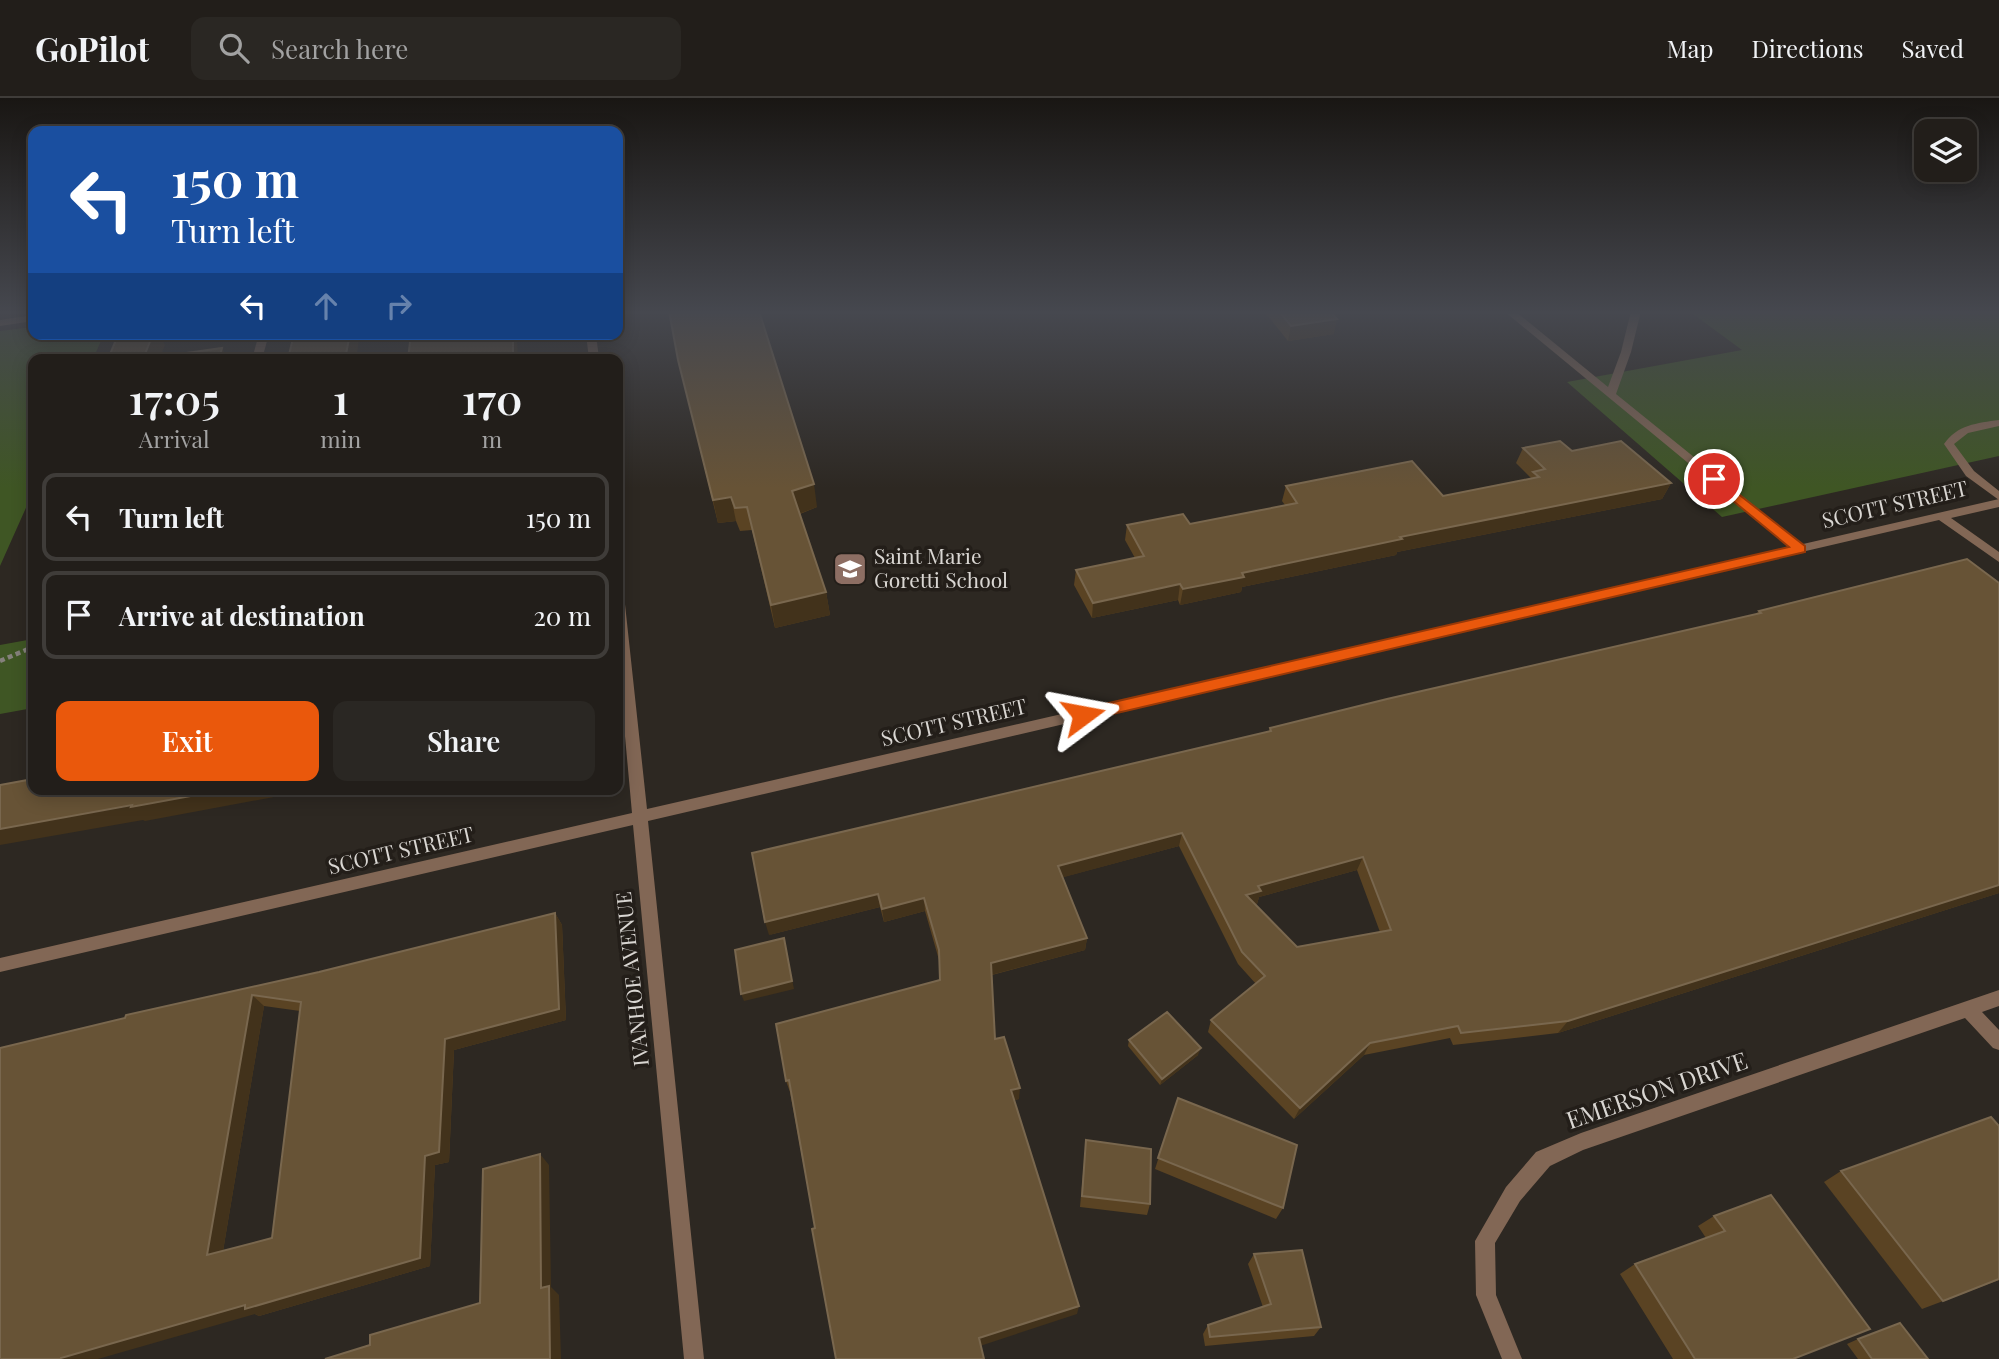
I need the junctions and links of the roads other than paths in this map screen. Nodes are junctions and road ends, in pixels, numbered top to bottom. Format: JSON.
{"nodes":[{"id":1,"x":1581,"y":370,"type":"edge"},
{"id":2,"x":1620,"y":370,"type":"edge"},
{"id":3,"x":1611,"y":394,"type":"junction"},
{"id":4,"x":1999,"y":423,"type":"edge"},
{"id":5,"x":1999,"y":496,"type":"edge"},
{"id":6,"x":1999,"y":503,"type":"edge"},
{"id":7,"x":1941,"y":516,"type":"junction"},
{"id":8,"x":1800,"y":549,"type":"junction"},
{"id":9,"x":1999,"y":558,"type":"edge"},
{"id":10,"x":623,"y":645,"type":"edge"},
{"id":11,"x":640,"y":817,"type":"junction"},
{"id":12,"x":0,"y":965,"type":"edge"},
{"id":13,"x":1999,"y":998,"type":"edge"},
{"id":14,"x":1968,"y":1009,"type":"junction"},
{"id":15,"x":1999,"y":1042,"type":"edge"},
{"id":16,"x":694,"y":1359,"type":"edge"},
{"id":17,"x":1513,"y":1359,"type":"edge"}],
"edges":[{"from":1,"to":3,"type":"street"},
{"from":2,"to":3,"type":"street"},
{"from":3,"to":8,"type":"street"},
{"from":4,"to":5,"type":"street"},
{"from":6,"to":7,"type":"street","name":"SCOTT STREET"},
{"from":7,"to":8,"type":"street","name":"SCOTT STREET"},
{"from":7,"to":9,"type":"street"},
{"from":8,"to":11,"type":"street","name":"SCOTT STREET"},
{"from":10,"to":11,"type":"street","name":"IVANHOE AVENUE"},
{"from":11,"to":12,"type":"street","name":"SCOTT STREET"},
{"from":11,"to":16,"type":"street","name":"IVANHOE AVENUE"},
{"from":13,"to":14,"type":"street","name":"EMERSON DRIVE"},
{"from":14,"to":15,"type":"street"},
{"from":14,"to":17,"type":"street","name":"EMERSON DRIVE"}]}
